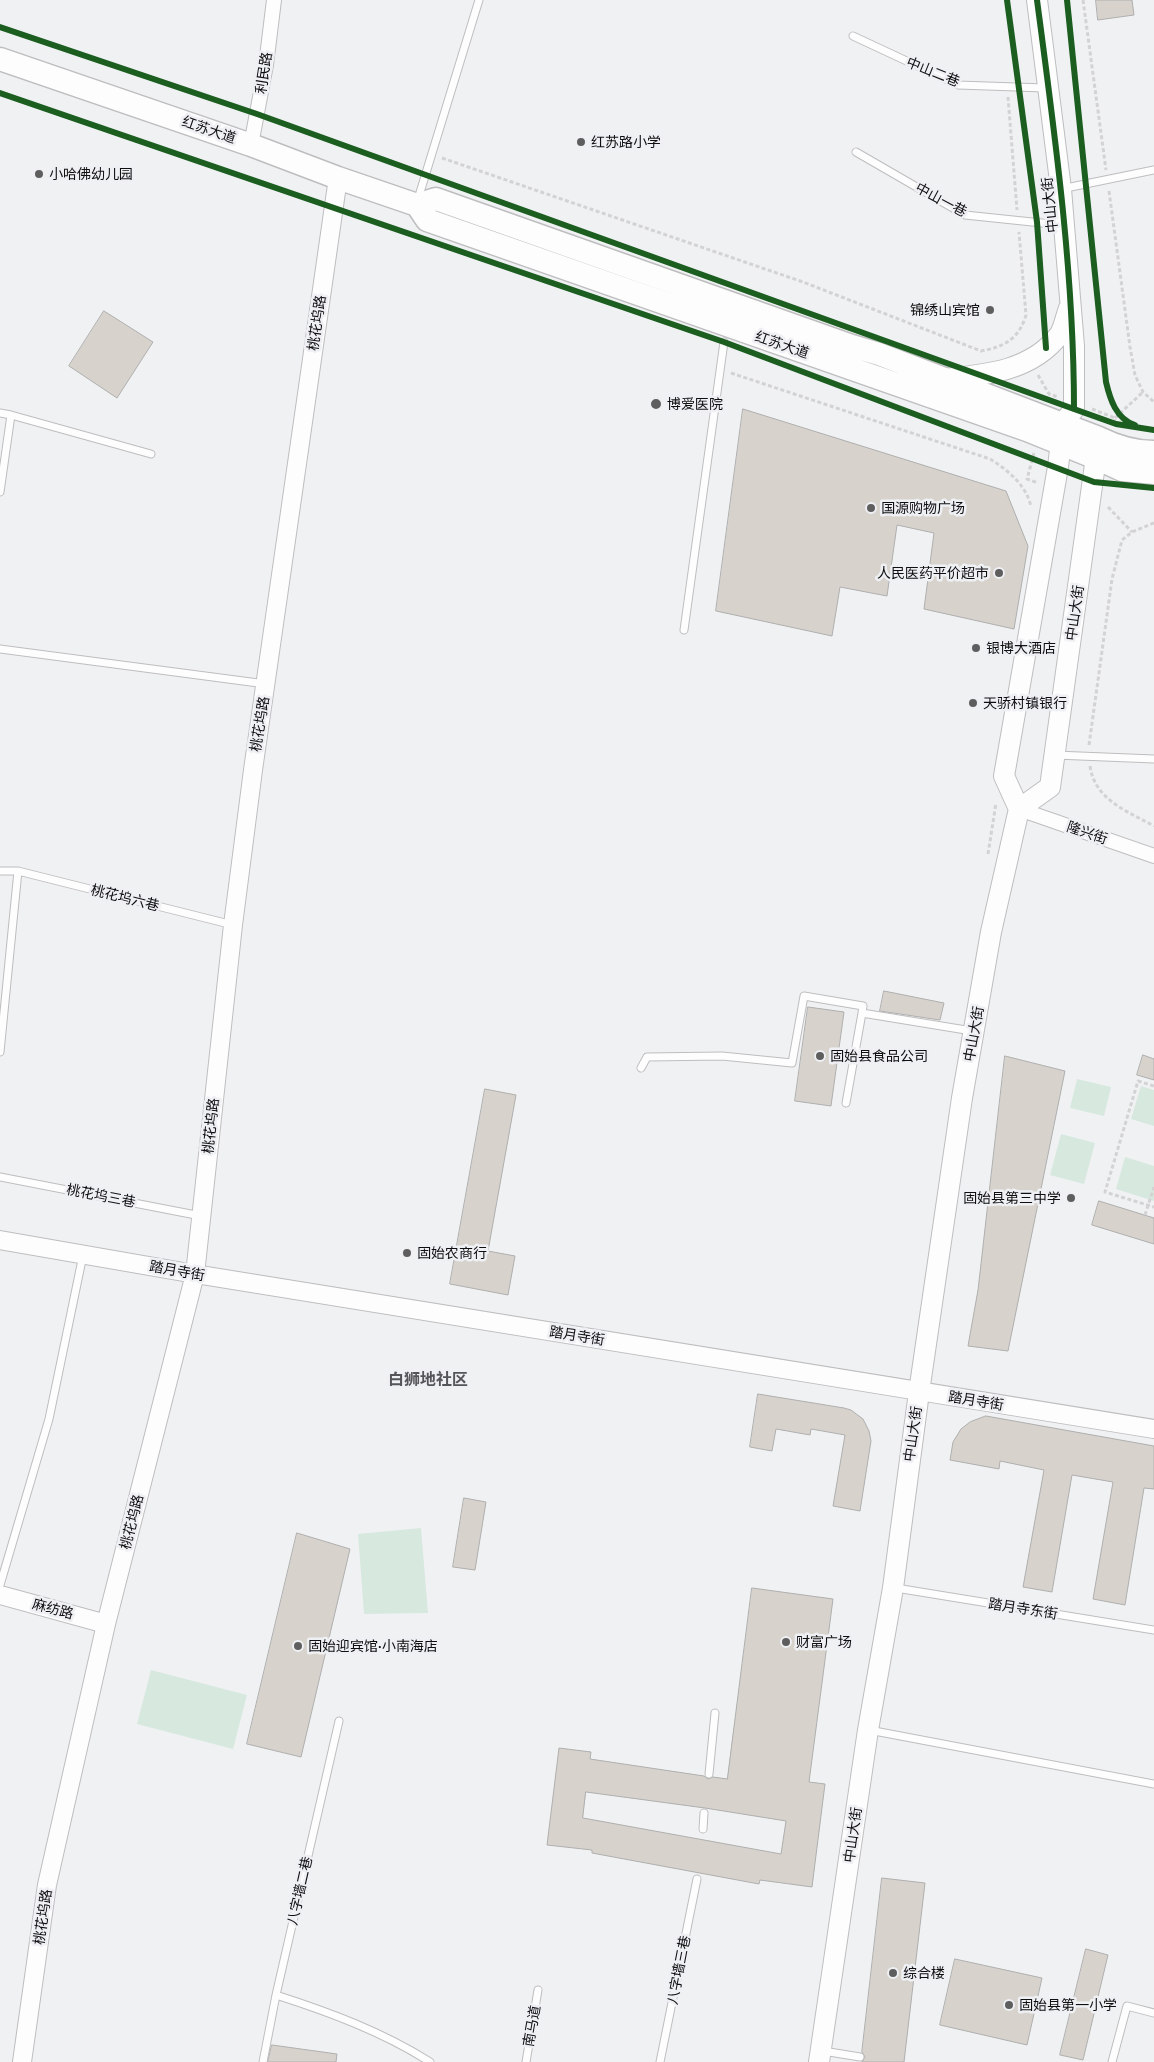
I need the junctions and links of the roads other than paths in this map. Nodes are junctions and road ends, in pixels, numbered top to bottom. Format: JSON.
{"nodes":[{"id":1,"x":274,"y":0,"type":"edge"},
{"id":2,"x":479,"y":0,"type":"edge"},
{"id":3,"x":1037,"y":0,"type":"edge"},
{"id":4,"x":853,"y":36,"type":"dead end"},
{"id":5,"x":0,"y":59,"type":"edge"},
{"id":6,"x":1048,"y":88,"type":"junction"},
{"id":7,"x":250,"y":144,"type":"junction"},
{"id":8,"x":856,"y":152,"type":"dead end"},
{"id":9,"x":1154,"y":170,"type":"edge"},
{"id":10,"x":338,"y":178,"type":"junction"},
{"id":11,"x":1061,"y":189,"type":"junction"},
{"id":12,"x":417,"y":205,"type":"junction"},
{"id":13,"x":1064,"y":225,"type":"junction"},
{"id":14,"x":1071,"y":304,"type":"junction"},
{"id":15,"x":724,"y":342,"type":"dead end"},
{"id":16,"x":944,"y":379,"type":"junction"},
{"id":17,"x":0,"y":413,"type":"edge"},
{"id":18,"x":11,"y":415,"type":"junction"},
{"id":19,"x":1066,"y":426,"type":"junction"},
{"id":20,"x":1098,"y":448,"type":"junction"},
{"id":21,"x":1154,"y":452,"type":"edge"},
{"id":22,"x":151,"y":454,"type":"dead end"},
{"id":23,"x":1154,"y":473,"type":"edge"},
{"id":24,"x":0,"y":492,"type":"edge"},
{"id":25,"x":684,"y":630,"type":"dead end"},
{"id":26,"x":0,"y":649,"type":"edge"},
{"id":27,"x":266,"y":684,"type":"junction"},
{"id":28,"x":1055,"y":755,"type":"junction"},
{"id":29,"x":1154,"y":759,"type":"edge"},
{"id":30,"x":1019,"y":809,"type":"junction"},
{"id":31,"x":1154,"y":856,"type":"edge"},
{"id":32,"x":0,"y":871,"type":"edge"},
{"id":33,"x":18,"y":871,"type":"junction"},
{"id":34,"x":232,"y":925,"type":"junction"},
{"id":35,"x":862,"y":1013,"type":"junction"},
{"id":36,"x":974,"y":1031,"type":"junction"},
{"id":37,"x":0,"y":1052,"type":"edge"},
{"id":38,"x":641,"y":1068,"type":"dead end"},
{"id":39,"x":846,"y":1103,"type":"dead end"},
{"id":40,"x":0,"y":1177,"type":"edge"},
{"id":41,"x":202,"y":1216,"type":"junction"},
{"id":42,"x":0,"y":1240,"type":"edge"},
{"id":43,"x":84,"y":1255,"type":"junction"},
{"id":44,"x":195,"y":1274,"type":"junction"},
{"id":45,"x":919,"y":1392,"type":"junction"},
{"id":46,"x":1154,"y":1429,"type":"edge"},
{"id":47,"x":0,"y":1585,"type":"edge"},
{"id":48,"x":893,"y":1588,"type":"junction"},
{"id":49,"x":0,"y":1595,"type":"edge"},
{"id":50,"x":106,"y":1624,"type":"junction"},
{"id":51,"x":1154,"y":1630,"type":"edge"},
{"id":52,"x":715,"y":1713,"type":"dead end"},
{"id":53,"x":339,"y":1721,"type":"dead end"},
{"id":54,"x":868,"y":1730,"type":"junction"},
{"id":55,"x":709,"y":1774,"type":"dead end"},
{"id":56,"x":1154,"y":1784,"type":"edge"},
{"id":57,"x":704,"y":1814,"type":"dead end"},
{"id":58,"x":703,"y":1830,"type":"dead end"},
{"id":59,"x":697,"y":1879,"type":"dead end"},
{"id":60,"x":538,"y":1990,"type":"dead end"},
{"id":61,"x":276,"y":1995,"type":"junction"},
{"id":62,"x":1154,"y":2013,"type":"edge"},
{"id":63,"x":820,"y":2056,"type":"edge"},
{"id":64,"x":860,"y":2057,"type":"dead end"},
{"id":65,"x":22,"y":2062,"type":"edge"},
{"id":66,"x":263,"y":2062,"type":"edge"},
{"id":67,"x":430,"y":2062,"type":"edge"},
{"id":68,"x":526,"y":2062,"type":"edge"},
{"id":69,"x":660,"y":2062,"type":"edge"},
{"id":70,"x":1112,"y":2062,"type":"edge"}],
"edges":[{"from":1,"to":7,"type":"street","name":"利民路"},
{"from":2,"to":12,"type":"lane"},
{"from":3,"to":6,"type":"main road","name":"中山大街"},
{"from":4,"to":6,"type":"lane","name":"中山二巷"},
{"from":5,"to":7,"type":"main road","name":"红苏大道"},
{"from":6,"to":11,"type":"main road","name":"中山大街"},
{"from":7,"to":10,"type":"main road","name":"红苏大道"},
{"from":8,"to":13,"type":"lane","name":"中山一巷"},
{"from":9,"to":11,"type":"lane"},
{"from":10,"to":12,"type":"main road","name":"红苏大道"},
{"from":10,"to":27,"type":"street","name":"桃花坞路"},
{"from":11,"to":13,"type":"main road","name":"中山大街"},
{"from":12,"to":16,"type":"main road","name":"红苏大道"},
{"from":12,"to":19,"type":"main road","name":"红苏大道"},
{"from":13,"to":14,"type":"main road","name":"中山大街"},
{"from":14,"to":16,"type":"main road"},
{"from":14,"to":19,"type":"main road","name":"中山大街"},
{"from":15,"to":25,"type":"lane"},
{"from":16,"to":19,"type":"main road","name":"红苏大道"},
{"from":17,"to":18,"type":"lane"},
{"from":18,"to":22,"type":"lane"},
{"from":18,"to":24,"type":"lane"},
{"from":19,"to":20,"type":"main road","name":"红苏大道"},
{"from":19,"to":30,"type":"main road","name":"中山大街"},
{"from":20,"to":21,"type":"main road","name":"红苏大道"},
{"from":20,"to":23,"type":"main road","name":"红苏大道"},
{"from":20,"to":28,"type":"main road","name":"中山大街"},
{"from":26,"to":27,"type":"lane"},
{"from":27,"to":34,"type":"street","name":"桃花坞路"},
{"from":28,"to":29,"type":"lane"},
{"from":28,"to":30,"type":"main road","name":"中山大街"},
{"from":30,"to":31,"type":"street","name":"隆兴街"},
{"from":30,"to":36,"type":"main road","name":"中山大街"},
{"from":32,"to":33,"type":"lane","name":"桃花坞六巷"},
{"from":33,"to":34,"type":"lane","name":"桃花坞六巷"},
{"from":33,"to":37,"type":"lane"},
{"from":34,"to":41,"type":"street","name":"桃花坞路"},
{"from":35,"to":36,"type":"lane"},
{"from":35,"to":38,"type":"lane"},
{"from":35,"to":39,"type":"lane"},
{"from":36,"to":45,"type":"main road","name":"中山大街"},
{"from":40,"to":41,"type":"lane","name":"桃花坞三巷"},
{"from":41,"to":44,"type":"street","name":"桃花坞路"},
{"from":42,"to":43,"type":"street","name":"踏月寺街"},
{"from":43,"to":44,"type":"street","name":"踏月寺街"},
{"from":43,"to":47,"type":"lane"},
{"from":44,"to":45,"type":"street","name":"踏月寺街"},
{"from":44,"to":50,"type":"street","name":"桃花坞路"},
{"from":45,"to":46,"type":"street","name":"踏月寺街"},
{"from":45,"to":48,"type":"main road","name":"中山大街"},
{"from":48,"to":51,"type":"lane","name":"踏月寺东街"},
{"from":48,"to":54,"type":"main road","name":"中山大街"},
{"from":49,"to":50,"type":"street","name":"麻纺路"},
{"from":50,"to":65,"type":"street","name":"桃花坞路"},
{"from":52,"to":55,"type":"lane"},
{"from":53,"to":61,"type":"lane","name":"八字墙二巷"},
{"from":54,"to":56,"type":"lane"},
{"from":54,"to":63,"type":"main road","name":"中山大街"},
{"from":57,"to":58,"type":"lane"},
{"from":59,"to":69,"type":"lane","name":"八字墙三巷"},
{"from":60,"to":68,"type":"lane","name":"南马道"},
{"from":61,"to":66,"type":"lane","name":"八字墙二巷"},
{"from":61,"to":67,"type":"lane"},
{"from":62,"to":70,"type":"lane"},
{"from":63,"to":64,"type":"lane"}]}
